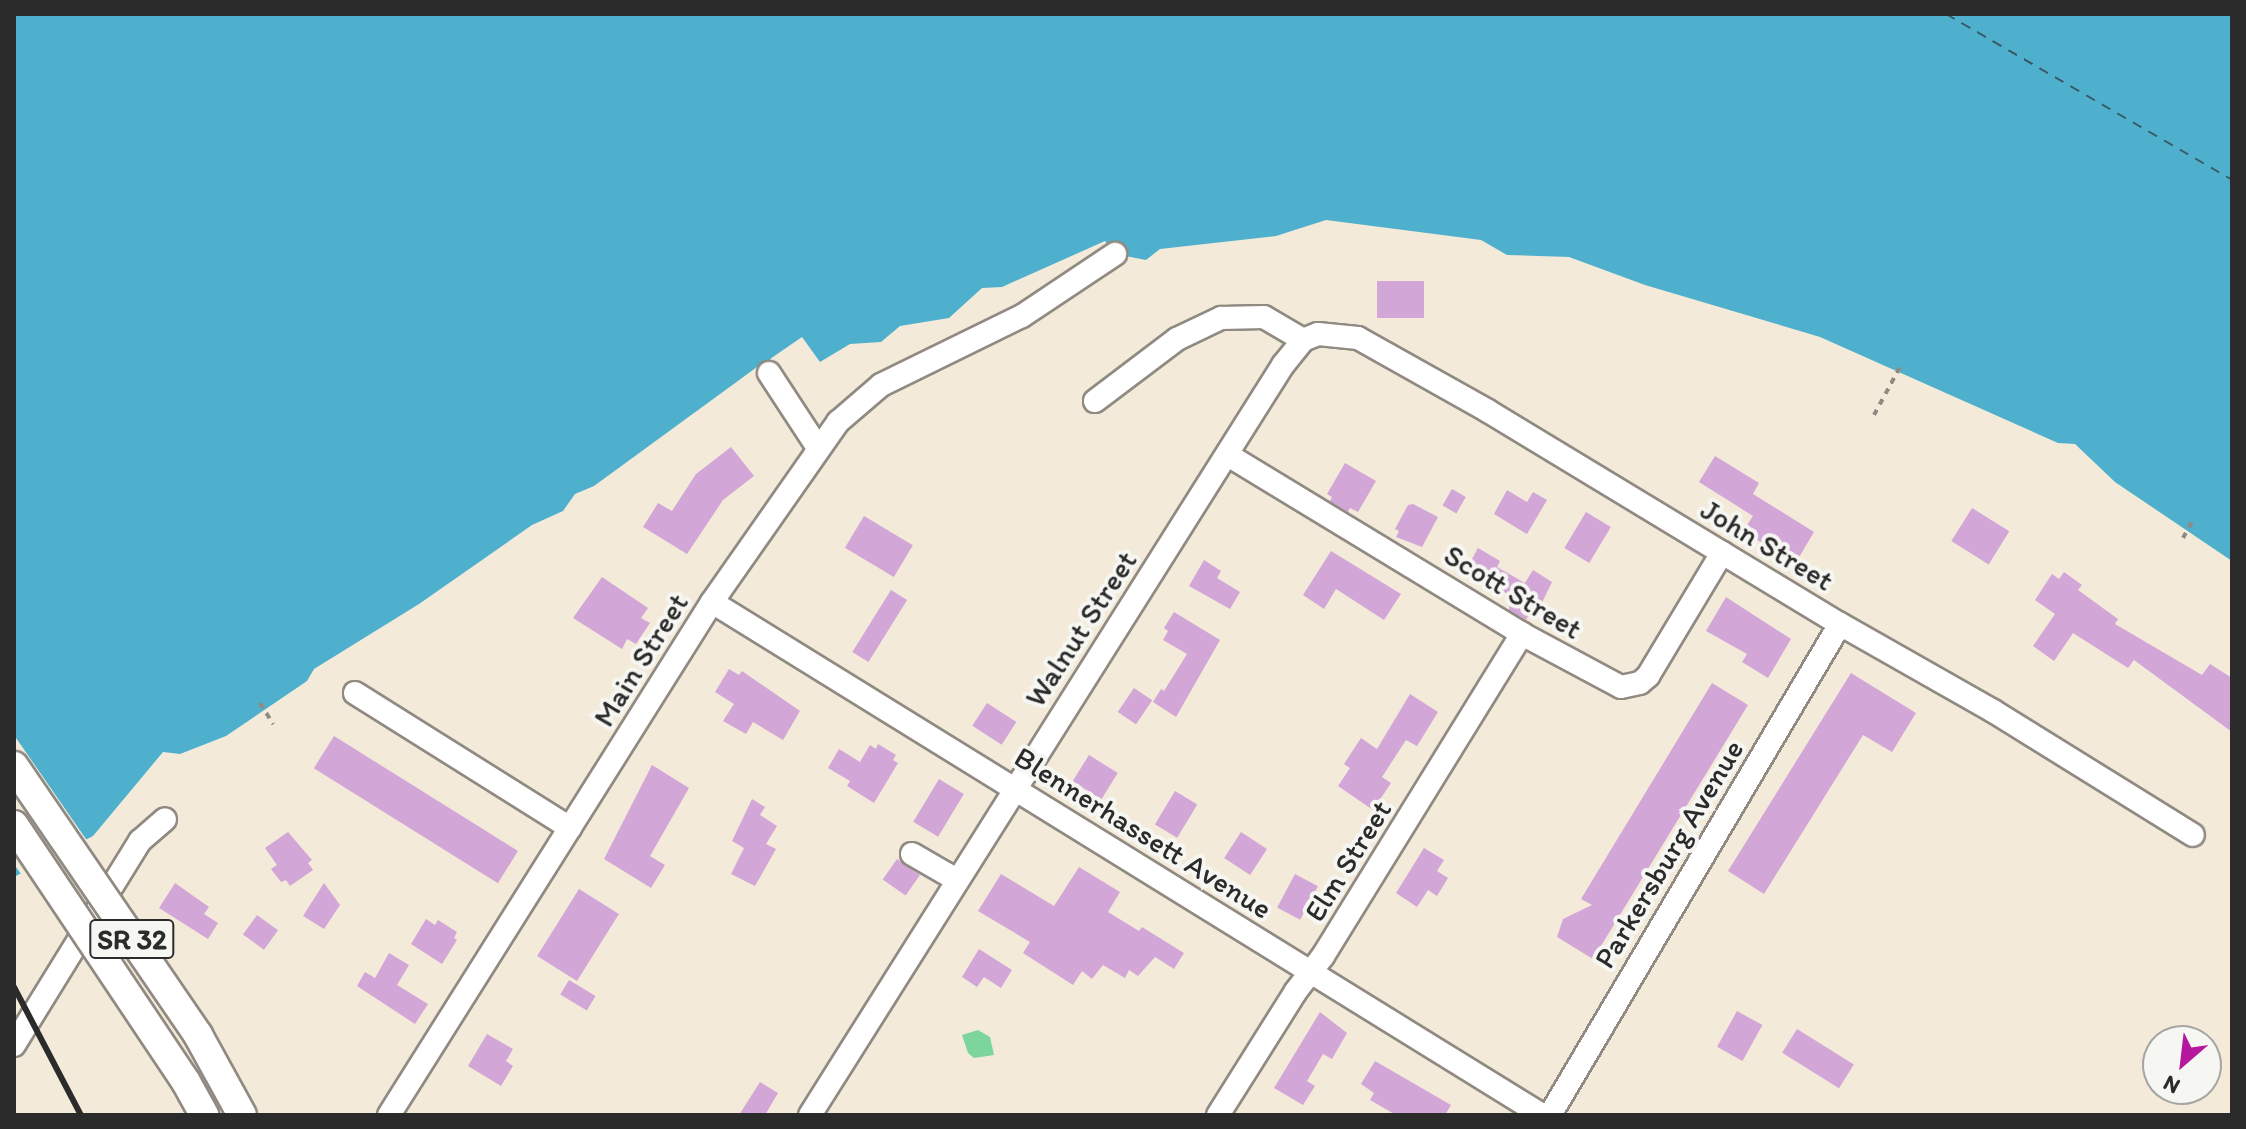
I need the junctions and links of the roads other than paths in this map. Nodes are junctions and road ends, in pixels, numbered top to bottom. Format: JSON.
{"nodes":[{"id":1,"x":1115,"y":254,"type":"dead end"},
{"id":2,"x":1303,"y":340,"type":"junction"},
{"id":3,"x":769,"y":373,"type":"dead end"},
{"id":4,"x":1095,"y":401,"type":"dead end"},
{"id":5,"x":818,"y":448,"type":"junction"},
{"id":6,"x":1228,"y":455,"type":"junction"},
{"id":7,"x":1722,"y":553,"type":"junction"},
{"id":8,"x":712,"y":602,"type":"junction"},
{"id":9,"x":1840,"y":624,"type":"junction"},
{"id":10,"x":1522,"y":634,"type":"junction"},
{"id":11,"x":355,"y":693,"type":"dead end"},
{"id":12,"x":14,"y":766,"type":"edge"},
{"id":13,"x":1014,"y":789,"type":"junction"},
{"id":14,"x":165,"y":819,"type":"dead end"},
{"id":15,"x":14,"y":825,"type":"edge"},
{"id":16,"x":570,"y":828,"type":"junction"},
{"id":17,"x":2193,"y":835,"type":"dead end"},
{"id":18,"x":912,"y":854,"type":"dead end"},
{"id":19,"x":957,"y":880,"type":"junction"},
{"id":20,"x":1310,"y":972,"type":"junction"},
{"id":21,"x":14,"y":1045,"type":"edge"},
{"id":22,"x":204,"y":1115,"type":"edge"},
{"id":23,"x":242,"y":1115,"type":"edge"},
{"id":24,"x":389,"y":1115,"type":"edge"},
{"id":25,"x":810,"y":1115,"type":"edge"},
{"id":26,"x":1218,"y":1115,"type":"edge"},
{"id":27,"x":1542,"y":1115,"type":"edge"},
{"id":28,"x":1550,"y":1115,"type":"edge"}],
"edges":[{"from":1,"to":5,"type":"street","name":"Main Street"},
{"from":2,"to":4,"type":"street"},
{"from":2,"to":6,"type":"street","name":"Walnut Street"},
{"from":2,"to":7,"type":"street","name":"John Street"},
{"from":3,"to":5,"type":"street"},
{"from":5,"to":8,"type":"street","name":"Main Street"},
{"from":6,"to":10,"type":"street","name":"Scott Street"},
{"from":6,"to":13,"type":"street","name":"Walnut Street"},
{"from":7,"to":9,"type":"street","name":"John Street"},
{"from":7,"to":10,"type":"street","name":"Scott Street"},
{"from":8,"to":13,"type":"street","name":"Blennerhassett Avenue"},
{"from":8,"to":16,"type":"street","name":"Main Street"},
{"from":9,"to":17,"type":"street","name":"John Street"},
{"from":9,"to":28,"type":"street","name":"Parkersburg Avenue"},
{"from":10,"to":20,"type":"street","name":"Elm Street"},
{"from":11,"to":16,"type":"street"},
{"from":12,"to":23,"type":"main road","number":"SR 32","bridge":true},
{"from":13,"to":19,"type":"street","name":"Walnut Street"},
{"from":13,"to":20,"type":"street","name":"Blennerhassett Avenue"},
{"from":14,"to":21,"type":"street"},
{"from":15,"to":22,"type":"main road","number":"SR 32","bridge":true},
{"from":16,"to":24,"type":"street","name":"Main Street"},
{"from":18,"to":19,"type":"street"},
{"from":19,"to":25,"type":"street","name":"Walnut Street"},
{"from":20,"to":26,"type":"street","name":"Elm Street"},
{"from":20,"to":27,"type":"street","name":"Blennerhassett Avenue"}]}
